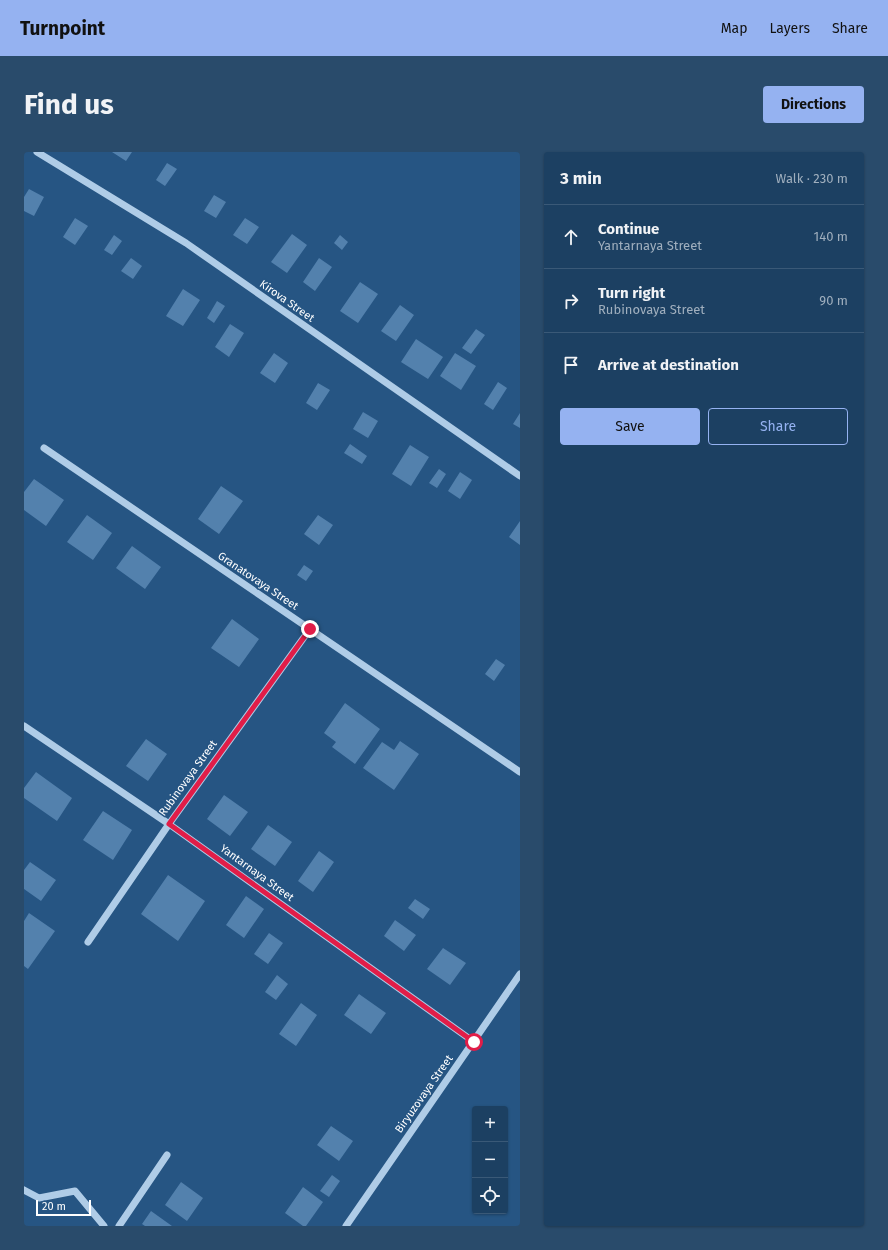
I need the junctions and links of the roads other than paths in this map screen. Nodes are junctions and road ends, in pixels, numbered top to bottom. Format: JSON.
{"nodes":[{"id":1,"x":36,"y":152,"type":"edge"},
{"id":2,"x":44,"y":448,"type":"dead end"},
{"id":3,"x":520,"y":476,"type":"edge"},
{"id":4,"x":310,"y":629,"type":"junction"},
{"id":5,"x":24,"y":726,"type":"edge"},
{"id":6,"x":520,"y":772,"type":"edge"},
{"id":7,"x":169,"y":824,"type":"junction"},
{"id":8,"x":88,"y":942,"type":"dead end"},
{"id":9,"x":520,"y":974,"type":"edge"},
{"id":10,"x":474,"y":1042,"type":"junction"},
{"id":11,"x":167,"y":1155,"type":"dead end"},
{"id":12,"x":24,"y":1190,"type":"edge"},
{"id":13,"x":104,"y":1226,"type":"edge"},
{"id":14,"x":119,"y":1226,"type":"edge"},
{"id":15,"x":346,"y":1226,"type":"edge"}],
"edges":[{"from":1,"to":3,"type":"street","name":"Kirova Street"},
{"from":2,"to":4,"type":"street","name":"Granatovaya Street"},
{"from":4,"to":6,"type":"street","name":"Granatovaya Street"},
{"from":4,"to":7,"type":"street","name":"Rubinovaya Street"},
{"from":5,"to":7,"type":"street","name":"Yantarnaya Street"},
{"from":7,"to":8,"type":"street","name":"Rubinovaya Street"},
{"from":7,"to":10,"type":"street","name":"Yantarnaya Street"},
{"from":9,"to":10,"type":"street","name":"Biryuzovaya Street"},
{"from":10,"to":15,"type":"street","name":"Biryuzovaya Street"},
{"from":11,"to":14,"type":"street"},
{"from":12,"to":13,"type":"street"}]}
